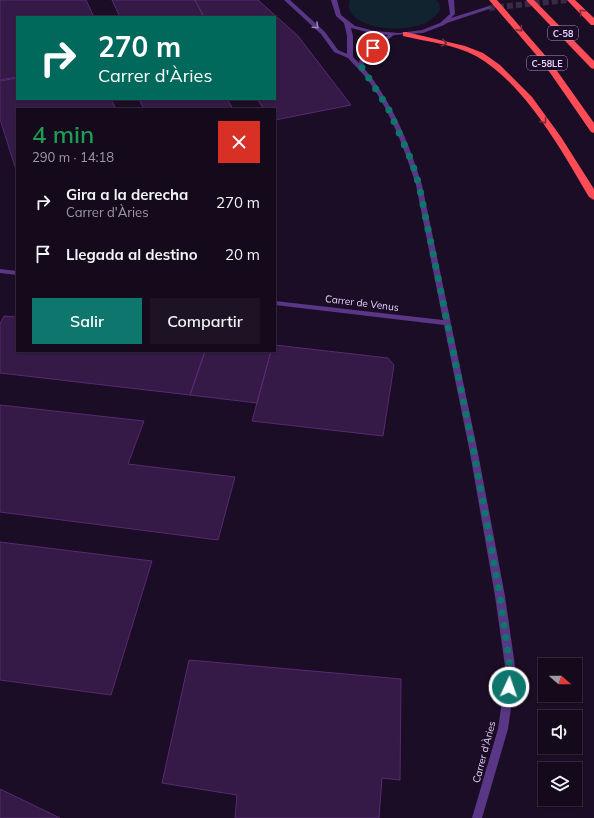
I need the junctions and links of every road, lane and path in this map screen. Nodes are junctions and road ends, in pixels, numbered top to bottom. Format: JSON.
{"nodes":[{"id":1,"x":287,"y":0,"type":"edge"},
{"id":2,"x":334,"y":0,"type":"edge"},
{"id":3,"x":451,"y":0,"type":"edge"},
{"id":4,"x":494,"y":0,"type":"edge"},
{"id":5,"x":530,"y":0,"type":"edge"},
{"id":6,"x":571,"y":0,"type":"edge"},
{"id":7,"x":489,"y":8,"type":"tunnel mouth"},
{"id":8,"x":447,"y":21,"type":"junction"},
{"id":9,"x":347,"y":23,"type":"junction"},
{"id":10,"x":594,"y":23,"type":"edge"},
{"id":11,"x":393,"y":34,"type":"junction"},
{"id":12,"x":406,"y":34,"type":"junction"},
{"id":13,"x":350,"y":57,"type":"junction"},
{"id":14,"x":361,"y":66,"type":"junction"},
{"id":15,"x":594,"y":66,"type":"edge"},
{"id":16,"x":594,"y":130,"type":"edge"},
{"id":17,"x":594,"y":196,"type":"edge"},
{"id":18,"x":0,"y":271,"type":"edge"},
{"id":19,"x":16,"y":273,"type":"edge"},
{"id":20,"x":276,"y":303,"type":"edge"},
{"id":21,"x":447,"y":323,"type":"junction"},
{"id":22,"x":477,"y":818,"type":"edge"}],
"edges":[{"from":1,"to":13,"type":"street","name":"Carrer d'Àries","one_way":true},
{"from":2,"to":9,"type":"street"},
{"from":3,"to":8,"type":"street"},
{"from":4,"to":16,"type":"highway","number":"C-58LE","one_way":true},
{"from":5,"to":15,"type":"highway","number":"C-58"},
{"from":10,"to":6,"type":"highway","number":"C-58","one_way":true},
{"from":7,"to":8,"type":"street"},
{"from":8,"to":12,"type":"street"},
{"from":9,"to":11,"type":"street"},
{"from":9,"to":13,"type":"street"},
{"from":11,"to":12,"type":"street"},
{"from":11,"to":14,"type":"street"},
{"from":12,"to":17,"type":"highway","one_way":true},
{"from":13,"to":14,"type":"street","name":"Carrer d'Àries"},
{"from":14,"to":21,"type":"street","name":"Carrer d'Àries"},
{"from":18,"to":19,"type":"street"},
{"from":20,"to":21,"type":"street","name":"Carrer de Venus"},
{"from":21,"to":22,"type":"street","name":"Carrer d'Àries"}]}
